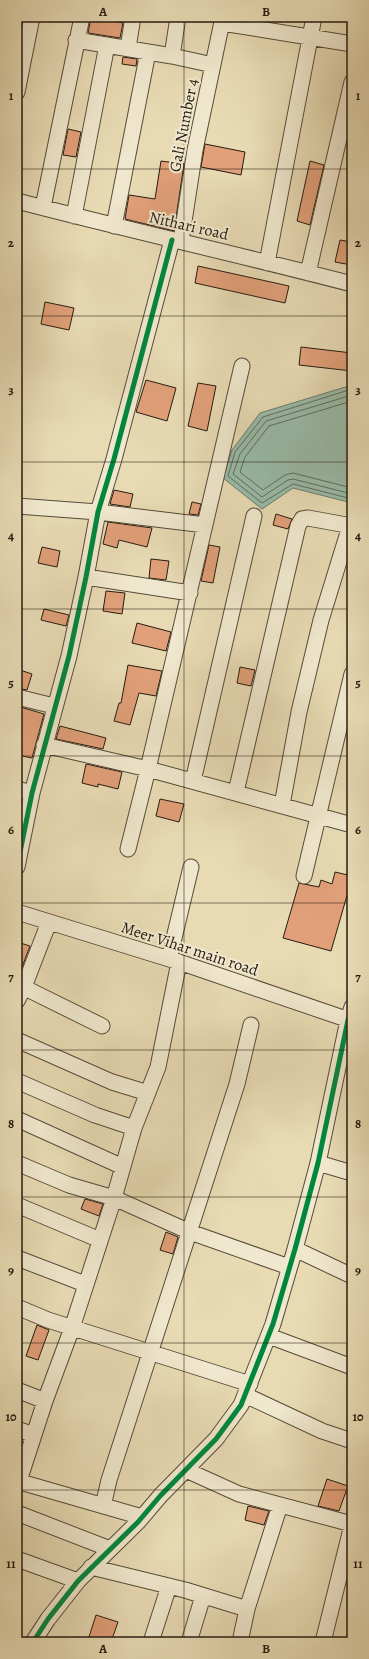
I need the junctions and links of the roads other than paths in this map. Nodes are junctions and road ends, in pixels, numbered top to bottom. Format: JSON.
{"nodes":[{"id":1,"x":32,"y":17,"type":"edge"},
{"id":2,"x":82,"y":17,"type":"edge"},
{"id":3,"x":133,"y":17,"type":"edge"},
{"id":4,"x":178,"y":17,"type":"edge"},
{"id":5,"x":314,"y":17,"type":"edge"},
{"id":6,"x":222,"y":20,"type":"edge"},
{"id":7,"x":272,"y":24,"type":"edge"},
{"id":8,"x":310,"y":37,"type":"junction"},
{"id":9,"x":76,"y":40,"type":"junction"},
{"id":10,"x":352,"y":44,"type":"edge"},
{"id":11,"x":107,"y":45,"type":"junction"},
{"id":12,"x":128,"y":48,"type":"junction"},
{"id":13,"x":148,"y":52,"type":"junction"},
{"id":14,"x":172,"y":56,"type":"junction"},
{"id":15,"x":213,"y":65,"type":"junction"},
{"id":16,"x":352,"y":82,"type":"edge"},
{"id":17,"x":17,"y":92,"type":"edge"},
{"id":18,"x":17,"y":201,"type":"edge"},
{"id":19,"x":43,"y":208,"type":"junction"},
{"id":20,"x":74,"y":216,"type":"junction"},
{"id":21,"x":114,"y":226,"type":"junction"},
{"id":22,"x":177,"y":241,"type":"junction"},
{"id":23,"x":267,"y":263,"type":"junction"},
{"id":24,"x":308,"y":273,"type":"junction"},
{"id":25,"x":352,"y":284,"type":"edge"},
{"id":26,"x":242,"y":366,"type":"dead end"},
{"id":27,"x":17,"y":506,"type":"edge"},
{"id":28,"x":98,"y":512,"type":"junction"},
{"id":29,"x":254,"y":516,"type":"dead end"},
{"id":30,"x":205,"y":525,"type":"junction"},
{"id":31,"x":351,"y":526,"type":"edge"},
{"id":32,"x":86,"y":577,"type":"junction"},
{"id":33,"x":190,"y":593,"type":"junction"},
{"id":34,"x":352,"y":674,"type":"edge"},
{"id":35,"x":17,"y":697,"type":"edge"},
{"id":36,"x":54,"y":706,"type":"junction"},
{"id":37,"x":44,"y":745,"type":"junction"},
{"id":38,"x":148,"y":769,"type":"junction"},
{"id":39,"x":193,"y":781,"type":"junction"},
{"id":40,"x":17,"y":789,"type":"edge"},
{"id":41,"x":32,"y":792,"type":"junction"},
{"id":42,"x":236,"y":792,"type":"junction"},
{"id":43,"x":282,"y":805,"type":"junction"},
{"id":44,"x":318,"y":815,"type":"junction"},
{"id":45,"x":352,"y":825,"type":"edge"},
{"id":46,"x":128,"y":849,"type":"dead end"},
{"id":47,"x":17,"y":867,"type":"edge"},
{"id":48,"x":190,"y":867,"type":"dead end"},
{"id":49,"x":304,"y":876,"type":"dead end"},
{"id":50,"x":17,"y":912,"type":"edge"},
{"id":51,"x":50,"y":922,"type":"junction"},
{"id":52,"x":174,"y":961,"type":"junction"},
{"id":53,"x":21,"y":986,"type":"edge"},
{"id":54,"x":17,"y":1001,"type":"edge"},
{"id":55,"x":351,"y":1016,"type":"edge"},
{"id":56,"x":251,"y":1025,"type":"dead end"},
{"id":57,"x":102,"y":1026,"type":"dead end"},
{"id":58,"x":17,"y":1040,"type":"edge"},
{"id":59,"x":17,"y":1081,"type":"edge"},
{"id":60,"x":148,"y":1093,"type":"junction"},
{"id":61,"x":17,"y":1119,"type":"edge"},
{"id":62,"x":134,"y":1128,"type":"junction"},
{"id":63,"x":17,"y":1163,"type":"edge"},
{"id":64,"x":318,"y":1163,"type":"junction"},
{"id":65,"x":123,"y":1167,"type":"junction"},
{"id":66,"x":352,"y":1173,"type":"edge"},
{"id":67,"x":114,"y":1198,"type":"junction"},
{"id":68,"x":17,"y":1205,"type":"edge"},
{"id":69,"x":190,"y":1232,"type":"junction"},
{"id":70,"x":100,"y":1240,"type":"junction"},
{"id":71,"x":295,"y":1249,"type":"junction"},
{"id":72,"x":17,"y":1258,"type":"edge"},
{"id":73,"x":289,"y":1267,"type":"junction"},
{"id":74,"x":352,"y":1276,"type":"edge"},
{"id":75,"x":85,"y":1284,"type":"junction"},
{"id":76,"x":17,"y":1307,"type":"edge"},
{"id":77,"x":72,"y":1328,"type":"junction"},
{"id":78,"x":269,"y":1336,"type":"junction"},
{"id":79,"x":150,"y":1352,"type":"junction"},
{"id":80,"x":352,"y":1367,"type":"edge"},
{"id":81,"x":17,"y":1390,"type":"edge"},
{"id":82,"x":247,"y":1390,"type":"junction"},
{"id":83,"x":45,"y":1401,"type":"junction"},
{"id":84,"x":17,"y":1429,"type":"edge"},
{"id":85,"x":34,"y":1435,"type":"junction"},
{"id":86,"x":352,"y":1442,"type":"edge"},
{"id":87,"x":186,"y":1470,"type":"junction"},
{"id":88,"x":18,"y":1481,"type":"edge"},
{"id":89,"x":280,"y":1505,"type":"junction"},
{"id":90,"x":103,"y":1506,"type":"junction"},
{"id":91,"x":17,"y":1512,"type":"edge"},
{"id":92,"x":142,"y":1517,"type":"junction"},
{"id":93,"x":352,"y":1525,"type":"edge"},
{"id":94,"x":110,"y":1548,"type":"junction"},
{"id":95,"x":17,"y":1559,"type":"edge"},
{"id":96,"x":91,"y":1567,"type":"junction"},
{"id":97,"x":78,"y":1581,"type":"junction"},
{"id":98,"x":169,"y":1586,"type":"junction"},
{"id":99,"x":203,"y":1596,"type":"junction"},
{"id":100,"x":247,"y":1609,"type":"junction"},
{"id":101,"x":33,"y":1642,"type":"edge"},
{"id":102,"x":150,"y":1642,"type":"edge"},
{"id":103,"x":189,"y":1642,"type":"edge"},
{"id":104,"x":240,"y":1642,"type":"edge"},
{"id":105,"x":323,"y":1642,"type":"edge"}],
"edges":[{"from":1,"to":17,"type":"street"},
{"from":2,"to":9,"type":"street"},
{"from":3,"to":12,"type":"street"},
{"from":4,"to":14,"type":"street"},
{"from":5,"to":8,"type":"street"},
{"from":6,"to":7,"type":"street"},
{"from":6,"to":15,"type":"street","name":"Gali Number 4"},
{"from":7,"to":8,"type":"street"},
{"from":8,"to":10,"type":"street"},
{"from":8,"to":23,"type":"street"},
{"from":9,"to":11,"type":"street"},
{"from":9,"to":19,"type":"street"},
{"from":11,"to":12,"type":"street"},
{"from":11,"to":20,"type":"street"},
{"from":12,"to":13,"type":"street"},
{"from":13,"to":14,"type":"street"},
{"from":13,"to":21,"type":"street"},
{"from":14,"to":15,"type":"street"},
{"from":15,"to":22,"type":"street","name":"Gali Number 4"},
{"from":16,"to":24,"type":"street"},
{"from":18,"to":19,"type":"street","name":"Nithari road"},
{"from":19,"to":20,"type":"street","name":"Nithari road"},
{"from":20,"to":21,"type":"street","name":"Nithari road"},
{"from":21,"to":22,"type":"street","name":"Nithari road"},
{"from":22,"to":23,"type":"street","name":"Nithari road"},
{"from":22,"to":28,"type":"street","name":"Gali Number 4"},
{"from":23,"to":24,"type":"street","name":"Nithari road"},
{"from":24,"to":25,"type":"street","name":"Nithari road"},
{"from":26,"to":30,"type":"street"},
{"from":27,"to":28,"type":"street"},
{"from":28,"to":30,"type":"street"},
{"from":28,"to":32,"type":"street","name":"Gali Number 4"},
{"from":29,"to":39,"type":"street"},
{"from":30,"to":33,"type":"street"},
{"from":31,"to":42,"type":"street"},
{"from":31,"to":43,"type":"street"},
{"from":32,"to":33,"type":"street"},
{"from":32,"to":36,"type":"street","name":"Gali Number 4"},
{"from":33,"to":38,"type":"street"},
{"from":34,"to":44,"type":"street"},
{"from":35,"to":36,"type":"street"},
{"from":36,"to":37,"type":"street","name":"Gali Number 4"},
{"from":37,"to":38,"type":"street"},
{"from":37,"to":41,"type":"street","name":"Gali Number 4"},
{"from":38,"to":39,"type":"street"},
{"from":38,"to":46,"type":"street"},
{"from":39,"to":42,"type":"street"},
{"from":40,"to":41,"type":"street"},
{"from":41,"to":47,"type":"street","name":"Gali Number 4"},
{"from":42,"to":43,"type":"street"},
{"from":43,"to":44,"type":"street"},
{"from":44,"to":45,"type":"street"},
{"from":44,"to":49,"type":"street"},
{"from":48,"to":52,"type":"street"},
{"from":50,"to":51,"type":"street","name":"Meer Vihar main road"},
{"from":51,"to":52,"type":"street","name":"Meer Vihar main road"},
{"from":51,"to":53,"type":"street"},
{"from":52,"to":55,"type":"street","name":"Meer Vihar main road"},
{"from":52,"to":60,"type":"street"},
{"from":53,"to":54,"type":"street"},
{"from":53,"to":57,"type":"street"},
{"from":55,"to":64,"type":"street"},
{"from":56,"to":69,"type":"street"},
{"from":58,"to":60,"type":"street"},
{"from":59,"to":62,"type":"street"},
{"from":60,"to":62,"type":"street"},
{"from":61,"to":65,"type":"street"},
{"from":62,"to":65,"type":"street"},
{"from":63,"to":67,"type":"street"},
{"from":64,"to":66,"type":"street"},
{"from":64,"to":71,"type":"street"},
{"from":65,"to":67,"type":"street"},
{"from":67,"to":69,"type":"street"},
{"from":67,"to":70,"type":"street"},
{"from":68,"to":70,"type":"street"},
{"from":69,"to":73,"type":"street"},
{"from":69,"to":79,"type":"street"},
{"from":70,"to":75,"type":"street"},
{"from":71,"to":73,"type":"street"},
{"from":71,"to":74,"type":"street"},
{"from":72,"to":75,"type":"street"},
{"from":73,"to":78,"type":"street"},
{"from":75,"to":77,"type":"street"},
{"from":76,"to":77,"type":"street"},
{"from":77,"to":79,"type":"street"},
{"from":77,"to":83,"type":"street"},
{"from":78,"to":80,"type":"street"},
{"from":78,"to":82,"type":"street"},
{"from":79,"to":82,"type":"street"},
{"from":79,"to":90,"type":"street"},
{"from":81,"to":83,"type":"street"},
{"from":82,"to":86,"type":"street"},
{"from":82,"to":87,"type":"street"},
{"from":83,"to":85,"type":"street"},
{"from":84,"to":85,"type":"street"},
{"from":85,"to":88,"type":"street"},
{"from":87,"to":89,"type":"street"},
{"from":87,"to":92,"type":"street"},
{"from":88,"to":90,"type":"street"},
{"from":89,"to":93,"type":"street"},
{"from":89,"to":100,"type":"street"},
{"from":90,"to":92,"type":"street"},
{"from":91,"to":94,"type":"street"},
{"from":92,"to":94,"type":"street"},
{"from":93,"to":105,"type":"street"},
{"from":94,"to":96,"type":"street"},
{"from":95,"to":97,"type":"street"},
{"from":96,"to":97,"type":"street"},
{"from":96,"to":98,"type":"street"},
{"from":97,"to":101,"type":"street"},
{"from":98,"to":99,"type":"street"},
{"from":98,"to":102,"type":"street"},
{"from":99,"to":100,"type":"street"},
{"from":99,"to":103,"type":"street"},
{"from":100,"to":104,"type":"street"}]}
